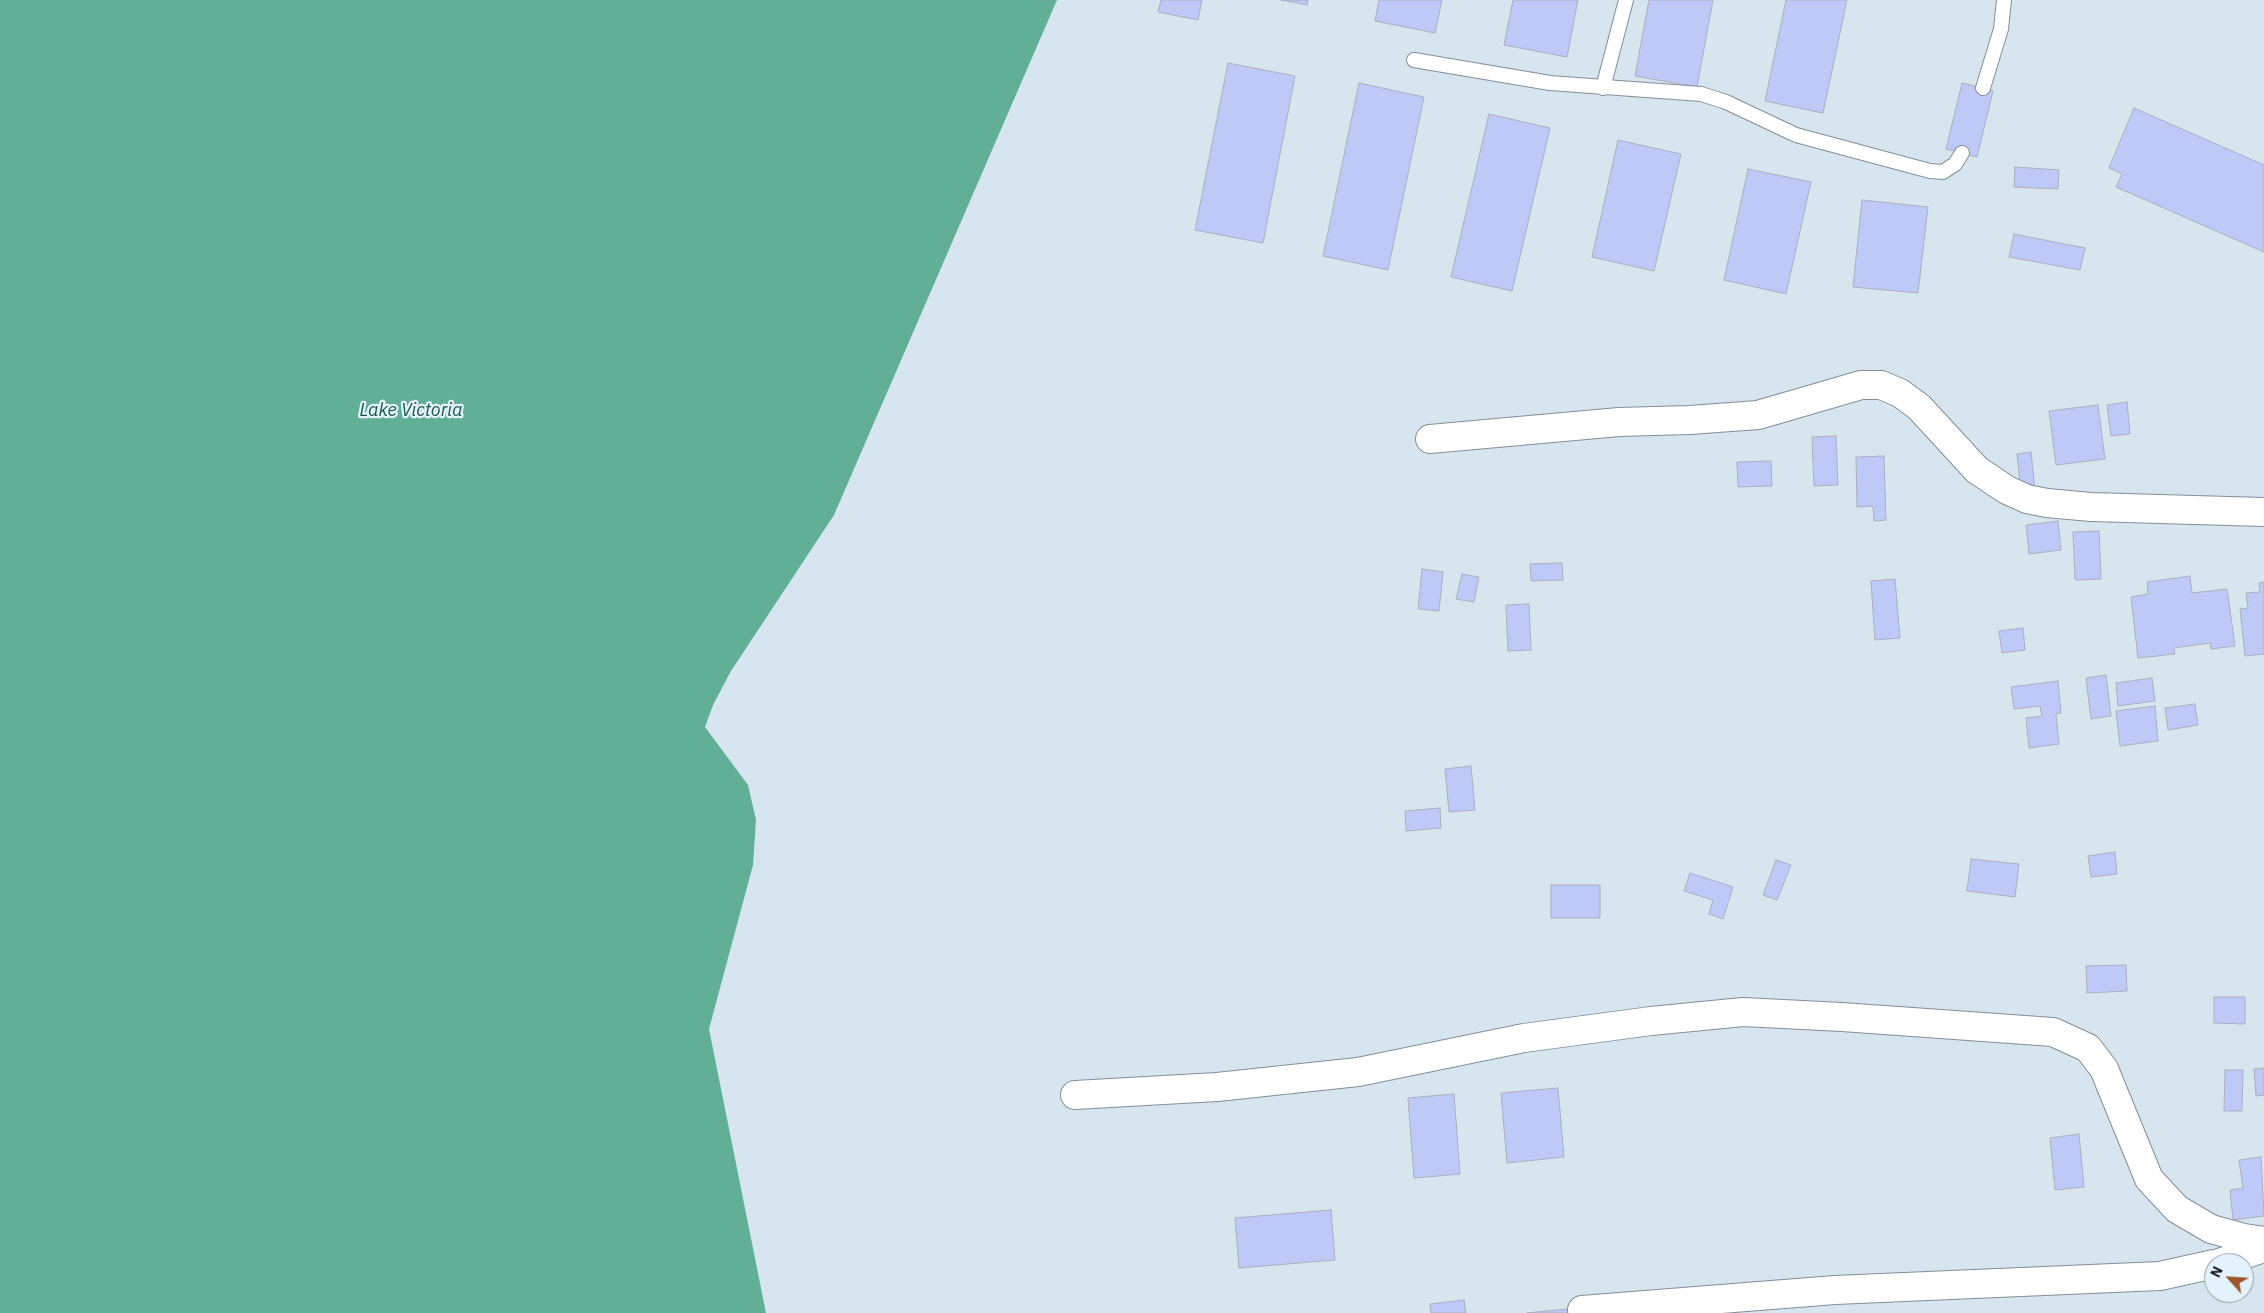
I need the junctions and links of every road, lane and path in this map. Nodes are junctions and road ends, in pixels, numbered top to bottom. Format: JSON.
{"nodes":[{"id":1,"x":1626,"y":0,"type":"edge"},
{"id":2,"x":2004,"y":0,"type":"edge"},
{"id":3,"x":1414,"y":60,"type":"dead end"},
{"id":4,"x":1603,"y":88,"type":"junction"},
{"id":5,"x":1983,"y":88,"type":"dead end"},
{"id":6,"x":1962,"y":152,"type":"dead end"},
{"id":7,"x":1430,"y":439,"type":"dead end"},
{"id":8,"x":2264,"y":512,"type":"edge"},
{"id":9,"x":1075,"y":1095,"type":"dead end"},
{"id":10,"x":2264,"y":1240,"type":"edge"},
{"id":11,"x":2264,"y":1248,"type":"edge"},
{"id":12,"x":2249,"y":1253,"type":"edge"},
{"id":13,"x":2204,"y":1266,"type":"edge"},
{"id":14,"x":1582,"y":1310,"type":"dead end"}],
"edges":[{"from":1,"to":4,"type":"lane"},
{"from":2,"to":5,"type":"lane"},
{"from":3,"to":4,"type":"lane"},
{"from":4,"to":6,"type":"lane"},
{"from":7,"to":8,"type":"street"},
{"from":9,"to":10,"type":"street"},
{"from":11,"to":12,"type":"street"},
{"from":13,"to":14,"type":"street"}]}
